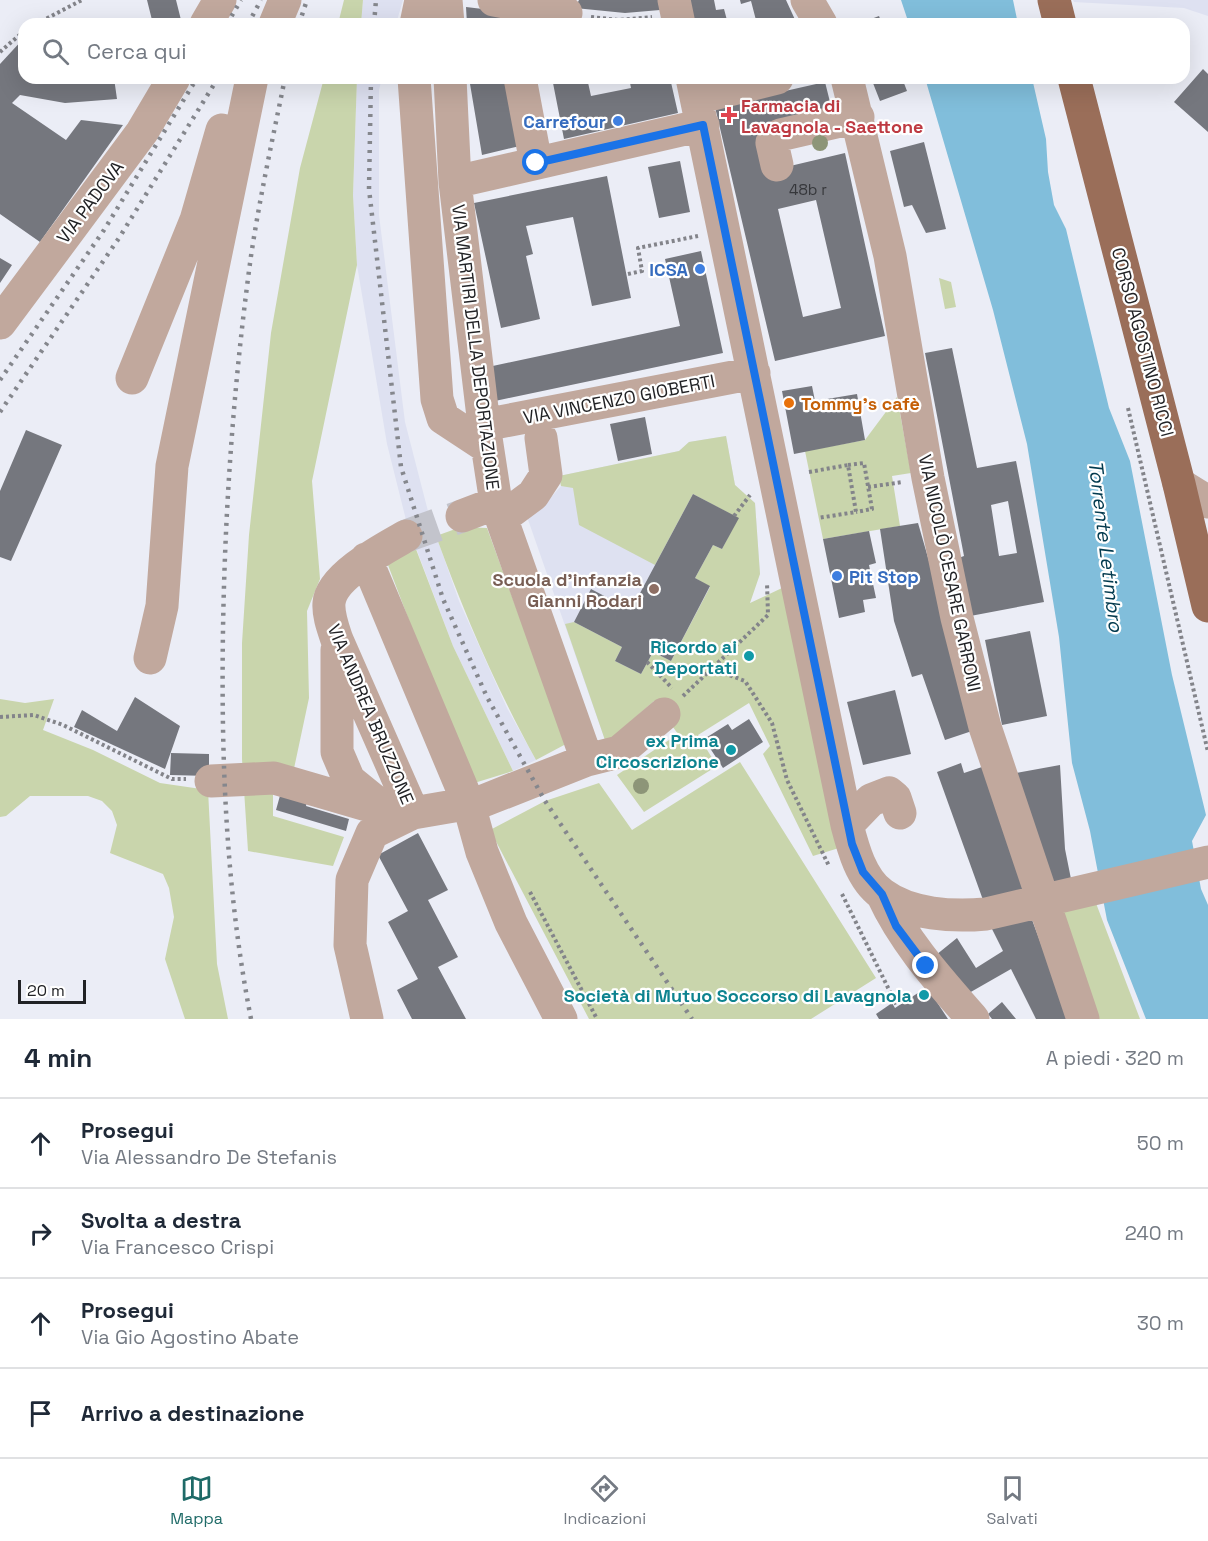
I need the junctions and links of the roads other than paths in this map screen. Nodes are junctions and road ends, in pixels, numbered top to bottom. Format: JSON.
{"nodes":[{"id":1,"x":220,"y":0,"type":"edge"},
{"id":2,"x":285,"y":0,"type":"edge"},
{"id":3,"x":421,"y":0,"type":"edge"},
{"id":4,"x":446,"y":0,"type":"edge"},
{"id":5,"x":494,"y":0,"type":"edge"},
{"id":6,"x":807,"y":0,"type":"edge"},
{"id":7,"x":1054,"y":0,"type":"edge"},
{"id":8,"x":566,"y":13,"type":"road end"},
{"id":9,"x":210,"y":18,"type":"edge"},
{"id":10,"x":278,"y":18,"type":"edge"},
{"id":11,"x":417,"y":18,"type":"edge"},
{"id":12,"x":448,"y":18,"type":"edge"},
{"id":13,"x":818,"y":18,"type":"edge"},
{"id":14,"x":1058,"y":18,"type":"edge"},
{"id":15,"x":170,"y":84,"type":"edge"},
{"id":16,"x":248,"y":84,"type":"edge"},
{"id":17,"x":250,"y":84,"type":"edge"},
{"id":18,"x":414,"y":84,"type":"edge"},
{"id":19,"x":450,"y":84,"type":"edge"},
{"id":20,"x":521,"y":84,"type":"edge"},
{"id":21,"x":755,"y":84,"type":"edge"},
{"id":22,"x":849,"y":84,"type":"edge"},
{"id":23,"x":1076,"y":84,"type":"edge"},
{"id":24,"x":698,"y":100,"type":"edge"},
{"id":25,"x":858,"y":117,"type":"junction"},
{"id":26,"x":536,"y":163,"type":"junction"},
{"id":27,"x":777,"y":165,"type":"dead end"},
{"id":28,"x":455,"y":182,"type":"junction"},
{"id":29,"x":0,"y":322,"type":"edge"},
{"id":30,"x":754,"y":373,"type":"junction"},
{"id":31,"x":132,"y":378,"type":"dead end"},
{"id":32,"x":485,"y":436,"type":"junction"},
{"id":33,"x":541,"y":438,"type":"dead end"},
{"id":34,"x":499,"y":510,"type":"junction"},
{"id":35,"x":462,"y":516,"type":"tunnel mouth"},
{"id":36,"x":1185,"y":521,"type":"edge"},
{"id":37,"x":406,"y":536,"type":"tunnel mouth"},
{"id":38,"x":366,"y":559,"type":"junction"},
{"id":39,"x":1208,"y":606,"type":"edge"},
{"id":40,"x":337,"y":640,"type":"junction"},
{"id":41,"x":150,"y":658,"type":"dead end"},
{"id":42,"x":664,"y":714,"type":"dead end"},
{"id":43,"x":587,"y":760,"type":"junction"},
{"id":44,"x":211,"y":781,"type":"road end"},
{"id":45,"x":469,"y":805,"type":"junction"},
{"id":46,"x":400,"y":812,"type":"junction"},
{"id":47,"x":1204,"y":863,"type":"edge"},
{"id":48,"x":882,"y":894,"type":"junction"},
{"id":49,"x":367,"y":1019,"type":"edge"},
{"id":50,"x":561,"y":1019,"type":"edge"},
{"id":51,"x":973,"y":1019,"type":"edge"},
{"id":52,"x":1083,"y":1019,"type":"edge"}],
"edges":[{"from":1,"to":9,"type":"street"},
{"from":2,"to":10,"type":"street"},
{"from":3,"to":11,"type":"street"},
{"from":4,"to":12,"type":"street"},
{"from":5,"to":8,"type":"street"},
{"from":6,"to":13,"type":"street"},
{"from":7,"to":14,"type":"main road"},
{"from":15,"to":29,"type":"street","name":"VIA PADOVA"},
{"from":16,"to":31,"type":"street"},
{"from":17,"to":41,"type":"street"},
{"from":18,"to":32,"type":"street"},
{"from":19,"to":28,"type":"street","name":"VIA MARTIRI DELLA DEPORTAZIONE"},
{"from":20,"to":26,"type":"street"},
{"from":21,"to":24,"type":"street"},
{"from":22,"to":25,"type":"street","name":"VIA NICOLÒ CESARE GARRONI"},
{"from":23,"to":36,"type":"main road","name":"CORSO AGOSTINO RICCI"},
{"from":24,"to":26,"type":"street"},
{"from":24,"to":30,"type":"street"},
{"from":25,"to":27,"type":"street"},
{"from":25,"to":52,"type":"street","name":"VIA NICOLÒ CESARE GARRONI"},
{"from":26,"to":28,"type":"street"},
{"from":28,"to":32,"type":"street","name":"VIA MARTIRI DELLA DEPORTAZIONE"},
{"from":30,"to":32,"type":"street","name":"VIA VINCENZO GIOBERTI"},
{"from":30,"to":48,"type":"street"},
{"from":32,"to":34,"type":"street","name":"VIA MARTIRI DELLA DEPORTAZIONE"},
{"from":33,"to":34,"type":"street"},
{"from":34,"to":35,"type":"street"},
{"from":34,"to":43,"type":"street","name":"VIA MARTIRI DELLA DEPORTAZIONE"},
{"from":36,"to":39,"type":"main road","name":"CORSO AGOSTINO RICCI"},
{"from":37,"to":38,"type":"street","name":"VIA ANDREA BRUZZONE"},
{"from":38,"to":40,"type":"street","name":"VIA ANDREA BRUZZONE"},
{"from":38,"to":45,"type":"street"},
{"from":40,"to":46,"type":"street","name":"VIA ANDREA BRUZZONE"},
{"from":40,"to":46,"type":"street"},
{"from":42,"to":43,"type":"street"},
{"from":43,"to":45,"type":"street","name":"VIA ANDREA BRUZZONE"},
{"from":44,"to":46,"type":"street"},
{"from":45,"to":46,"type":"street","name":"VIA ANDREA BRUZZONE"},
{"from":45,"to":50,"type":"street"},
{"from":46,"to":49,"type":"street","name":"VIA ANDREA BRUZZONE"},
{"from":47,"to":48,"type":"street"},
{"from":48,"to":51,"type":"street"}]}
